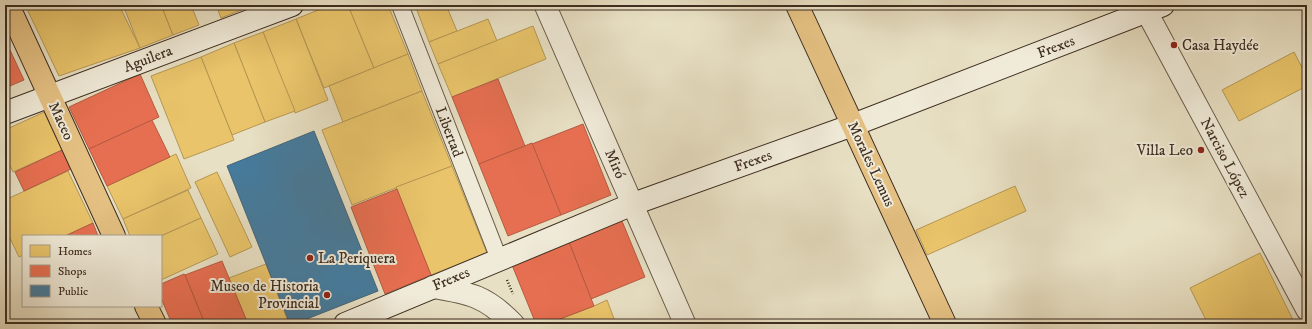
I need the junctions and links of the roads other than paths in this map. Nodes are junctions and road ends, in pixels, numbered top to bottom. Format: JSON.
{"nodes":[{"id":1,"x":8,"y":5,"type":"edge"},
{"id":2,"x":292,"y":5,"type":"edge"},
{"id":3,"x":400,"y":5,"type":"edge"},
{"id":4,"x":545,"y":5,"type":"edge"},
{"id":5,"x":797,"y":5,"type":"edge"},
{"id":6,"x":1151,"y":7,"type":"edge"},
{"id":7,"x":49,"y":96,"type":"junction"},
{"id":8,"x":5,"y":113,"type":"edge"},
{"id":9,"x":852,"y":125,"type":"junction"},
{"id":10,"x":632,"y":204,"type":"junction"},
{"id":11,"x":114,"y":235,"type":"edge"},
{"id":12,"x":499,"y":260,"type":"junction"},
{"id":13,"x":433,"y":287,"type":"junction"},
{"id":14,"x":146,"y":307,"type":"edge"},
{"id":15,"x":1307,"y":310,"type":"edge"},
{"id":16,"x":155,"y":324,"type":"edge"},
{"id":17,"x":345,"y":324,"type":"edge"},
{"id":18,"x":513,"y":324,"type":"edge"},
{"id":19,"x":685,"y":324,"type":"edge"},
{"id":20,"x":944,"y":324,"type":"edge"}],
"edges":[{"from":1,"to":7,"type":"main road","name":"Maceo"},
{"from":2,"to":7,"type":"main road","name":"Aguilera"},
{"from":3,"to":12,"type":"street","name":"Libertad"},
{"from":4,"to":10,"type":"street","name":"Miró"},
{"from":5,"to":9,"type":"main road","name":"Morales Lemus"},
{"from":6,"to":9,"type":"main road","name":"Frexes"},
{"from":6,"to":15,"type":"street","name":"Narciso López"},
{"from":7,"to":8,"type":"main road","name":"Aguilera"},
{"from":7,"to":11,"type":"main road","name":"Maceo"},
{"from":9,"to":10,"type":"main road","name":"Frexes"},
{"from":9,"to":20,"type":"main road","name":"Morales Lemus"},
{"from":10,"to":12,"type":"main road","name":"Frexes"},
{"from":10,"to":19,"type":"street","name":"Miró"},
{"from":12,"to":13,"type":"main road","name":"Frexes"},
{"from":13,"to":17,"type":"main road","name":"Frexes"},
{"from":13,"to":18,"type":"main road"},
{"from":14,"to":16,"type":"main road"}]}
